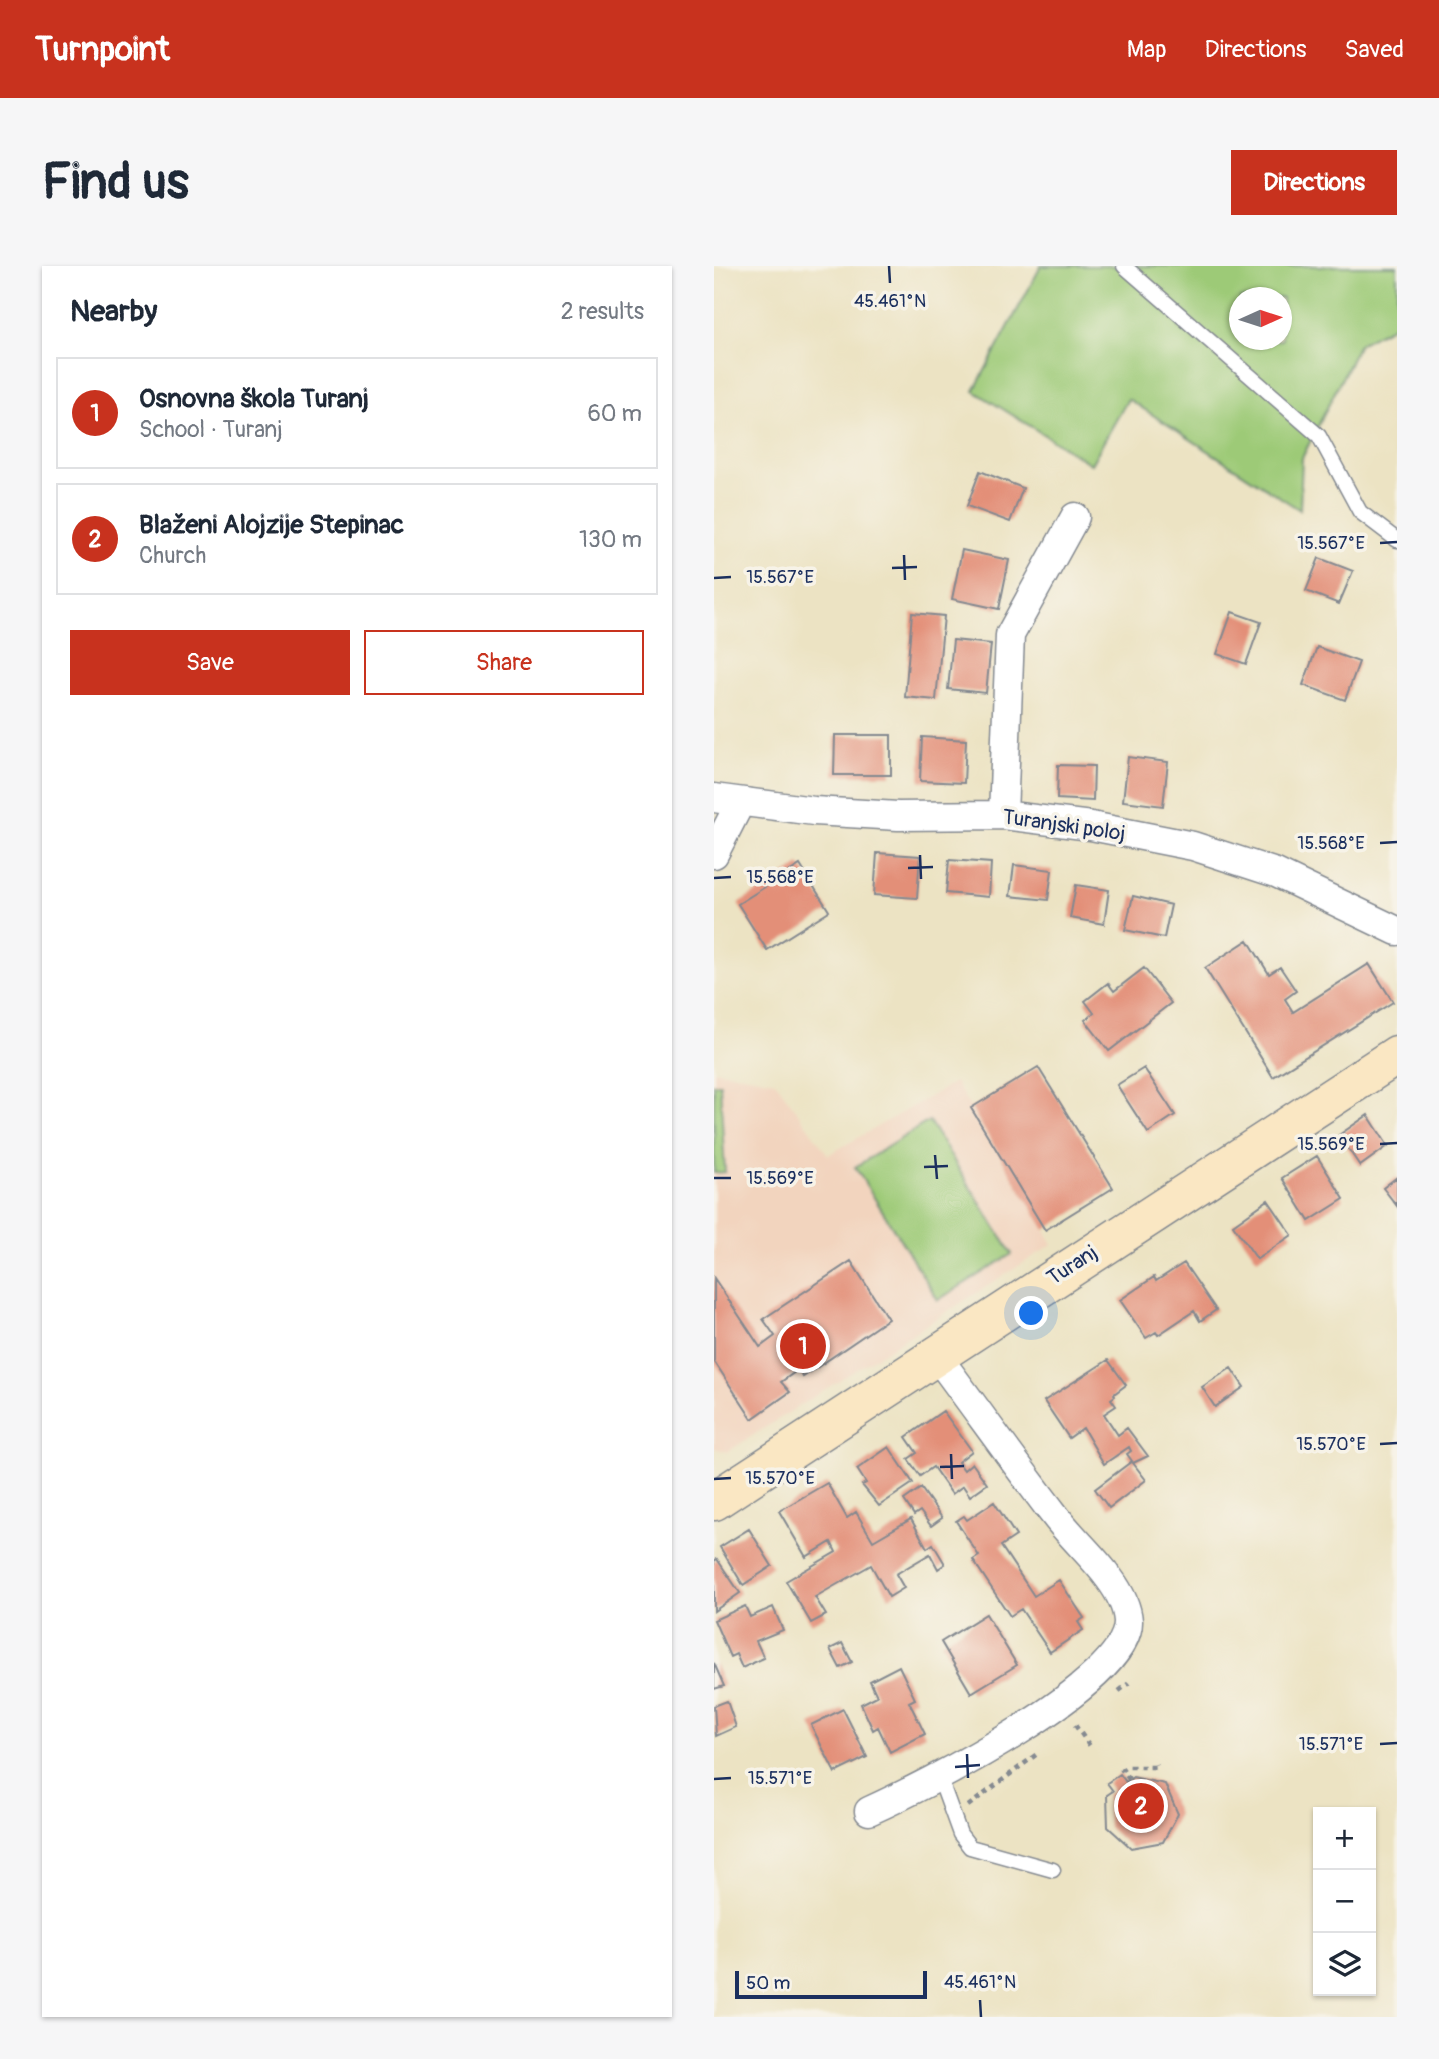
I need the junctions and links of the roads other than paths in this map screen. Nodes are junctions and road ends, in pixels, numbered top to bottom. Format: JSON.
{"nodes":[{"id":1,"x":1124,"y":266,"type":"edge"},
{"id":2,"x":1074,"y":517,"type":"dead end"},
{"id":3,"x":1397,"y":540,"type":"edge"},
{"id":4,"x":727,"y":800,"type":"edge"},
{"id":5,"x":1003,"y":814,"type":"junction"},
{"id":6,"x":714,"y":854,"type":"edge"},
{"id":7,"x":1397,"y":931,"type":"edge"},
{"id":8,"x":1397,"y":1055,"type":"edge"},
{"id":9,"x":936,"y":1354,"type":"junction"},
{"id":10,"x":714,"y":1501,"type":"edge"},
{"id":11,"x":940,"y":1779,"type":"junction"},
{"id":12,"x":869,"y":1811,"type":"dead end"},
{"id":13,"x":1053,"y":1870,"type":"dead end"}],
"edges":[{"from":1,"to":3,"type":"lane"},
{"from":2,"to":5,"type":"street"},
{"from":4,"to":5,"type":"street","name":"Turanjski poloj"},
{"from":4,"to":6,"type":"street"},
{"from":5,"to":7,"type":"street","name":"Turanjski poloj"},
{"from":8,"to":9,"type":"main road","name":"Turanj"},
{"from":9,"to":10,"type":"main road","name":"Turanj"},
{"from":9,"to":11,"type":"street"},
{"from":11,"to":12,"type":"street"},
{"from":11,"to":13,"type":"lane"}]}
